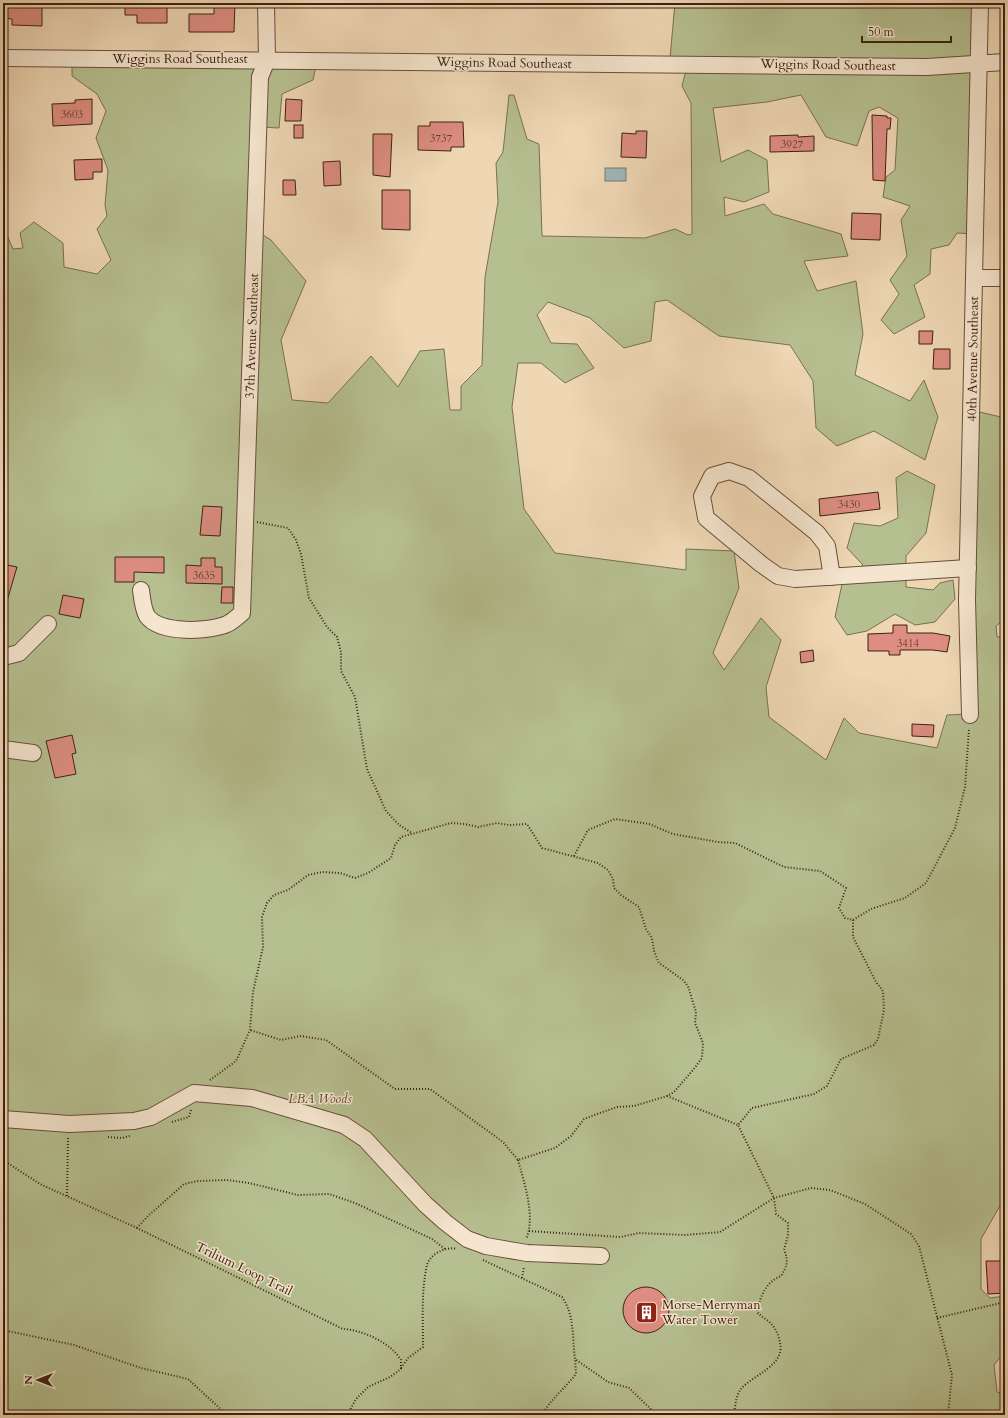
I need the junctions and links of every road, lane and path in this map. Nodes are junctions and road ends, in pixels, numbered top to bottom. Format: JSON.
{"nodes":[{"id":1,"x":266,"y":3,"type":"edge"},
{"id":2,"x":980,"y":3,"type":"edge"},
{"id":3,"x":3,"y":58,"type":"edge"},
{"id":4,"x":267,"y":60,"type":"junction"},
{"id":5,"x":980,"y":62,"type":"junction"},
{"id":6,"x":1005,"y":62,"type":"edge"},
{"id":7,"x":975,"y":278,"type":"junction"},
{"id":8,"x":1005,"y":278,"type":"edge"},
{"id":9,"x":246,"y":522,"type":"junction"},
{"id":10,"x":968,"y":568,"type":"junction"},
{"id":11,"x":832,"y":577,"type":"junction"},
{"id":12,"x":141,"y":590,"type":"dead end"},
{"id":13,"x":48,"y":624,"type":"dead end"},
{"id":14,"x":3,"y":657,"type":"edge"},
{"id":15,"x":970,"y":715,"type":"joint"},
{"id":16,"x":3,"y":749,"type":"edge"},
{"id":17,"x":33,"y":753,"type":"dead end"},
{"id":18,"x":412,"y":833,"type":"junction"},
{"id":19,"x":574,"y":856,"type":"junction"},
{"id":20,"x":853,"y":920,"type":"junction"},
{"id":21,"x":667,"y":1096,"type":"junction"},
{"id":22,"x":3,"y":1119,"type":"edge"},
{"id":23,"x":69,"y":1124,"type":"junction"},
{"id":24,"x":738,"y":1125,"type":"junction"},
{"id":25,"x":3,"y":1160,"type":"edge"},
{"id":26,"x":518,"y":1160,"type":"junction"},
{"id":27,"x":67,"y":1196,"type":"junction"},
{"id":28,"x":774,"y":1198,"type":"junction"},
{"id":29,"x":137,"y":1228,"type":"junction"},
{"id":30,"x":529,"y":1231,"type":"junction"},
{"id":31,"x":445,"y":1249,"type":"junction"},
{"id":32,"x":462,"y":1251,"type":"dead end"},
{"id":33,"x":527,"y":1253,"type":"junction"},
{"id":34,"x":601,"y":1256,"type":"dead end"},
{"id":35,"x":476,"y":1257,"type":"dead end"},
{"id":36,"x":522,"y":1278,"type":"junction"},
{"id":37,"x":1005,"y":1302,"type":"edge"},
{"id":38,"x":937,"y":1318,"type":"junction"},
{"id":39,"x":3,"y":1330,"type":"edge"},
{"id":40,"x":574,"y":1359,"type":"junction"},
{"id":41,"x":401,"y":1369,"type":"junction"},
{"id":42,"x":226,"y":1415,"type":"edge"},
{"id":43,"x":347,"y":1415,"type":"edge"},
{"id":44,"x":542,"y":1415,"type":"edge"},
{"id":45,"x":657,"y":1415,"type":"edge"},
{"id":46,"x":734,"y":1415,"type":"edge"},
{"id":47,"x":948,"y":1415,"type":"edge"}],
"edges":[{"from":1,"to":4,"type":"street"},
{"from":2,"to":5,"type":"street","name":"40th Avenue Southeast"},
{"from":3,"to":4,"type":"street","name":"Wiggins Road Southeast"},
{"from":4,"to":5,"type":"street","name":"Wiggins Road Southeast"},
{"from":4,"to":9,"type":"street","name":"37th Avenue Southeast"},
{"from":5,"to":6,"type":"street","name":"Wiggins Road Southeast"},
{"from":5,"to":7,"type":"street","name":"40th Avenue Southeast"},
{"from":7,"to":8,"type":"street"},
{"from":7,"to":10,"type":"street","name":"40th Avenue Southeast"},
{"from":9,"to":12,"type":"street","name":"37th Avenue Southeast"},
{"from":9,"to":18,"type":"path"},
{"from":10,"to":11,"type":"street"},
{"from":10,"to":15,"type":"street","name":"40th Avenue Southeast"},
{"from":11,"to":11,"type":"street"},
{"from":13,"to":14,"type":"street"},
{"from":15,"to":20,"type":"path"},
{"from":16,"to":17,"type":"street"},
{"from":18,"to":19,"type":"path"},
{"from":18,"to":26,"type":"path"},
{"from":19,"to":20,"type":"path"},
{"from":19,"to":21,"type":"path"},
{"from":20,"to":24,"type":"path"},
{"from":21,"to":24,"type":"path"},
{"from":21,"to":26,"type":"path"},
{"from":22,"to":23,"type":"street"},
{"from":23,"to":27,"type":"path"},
{"from":23,"to":33,"type":"street"},
{"from":24,"to":28,"type":"path"},
{"from":25,"to":27,"type":"path","name":"Trilium Loop Trail"},
{"from":26,"to":30,"type":"path"},
{"from":27,"to":29,"type":"path","name":"Trilium Loop Trail"},
{"from":28,"to":30,"type":"path"},
{"from":28,"to":38,"type":"path"},
{"from":28,"to":46,"type":"path"},
{"from":29,"to":31,"type":"path"},
{"from":29,"to":41,"type":"path","name":"Trilium Loop Trail"},
{"from":30,"to":33,"type":"path"},
{"from":31,"to":32,"type":"path"},
{"from":31,"to":41,"type":"path"},
{"from":33,"to":34,"type":"street"},
{"from":33,"to":36,"type":"path"},
{"from":35,"to":36,"type":"path"},
{"from":36,"to":40,"type":"path"},
{"from":37,"to":38,"type":"path"},
{"from":38,"to":47,"type":"path"},
{"from":39,"to":42,"type":"path"},
{"from":40,"to":44,"type":"path"},
{"from":40,"to":45,"type":"path"},
{"from":41,"to":43,"type":"path"}]}
